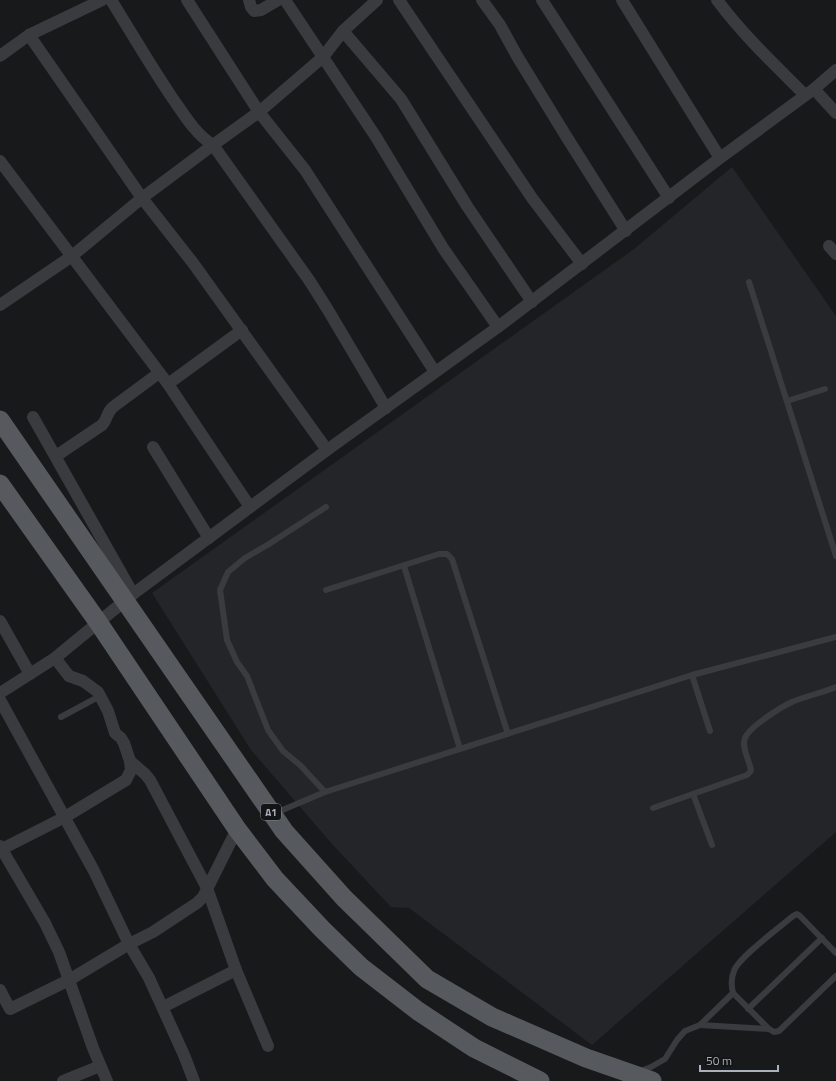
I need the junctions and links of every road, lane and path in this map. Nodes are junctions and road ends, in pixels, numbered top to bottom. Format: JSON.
{"nodes":[{"id":1,"x":102,"y":0,"type":"edge"},
{"id":2,"x":111,"y":0,"type":"edge"},
{"id":3,"x":187,"y":0,"type":"edge"},
{"id":4,"x":249,"y":0,"type":"edge"},
{"id":5,"x":278,"y":0,"type":"edge"},
{"id":6,"x":285,"y":0,"type":"edge"},
{"id":7,"x":377,"y":0,"type":"edge"},
{"id":8,"x":399,"y":0,"type":"edge"},
{"id":9,"x":482,"y":0,"type":"edge"},
{"id":10,"x":542,"y":0,"type":"edge"},
{"id":11,"x":622,"y":0,"type":"edge"},
{"id":12,"x":717,"y":0,"type":"edge"},
{"id":13,"x":343,"y":31,"type":"junction"},
{"id":14,"x":29,"y":35,"type":"junction"},
{"id":15,"x":0,"y":56,"type":"edge"},
{"id":16,"x":323,"y":57,"type":"junction"},
{"id":17,"x":836,"y":70,"type":"edge"},
{"id":18,"x":810,"y":92,"type":"junction"},
{"id":19,"x":259,"y":112,"type":"junction"},
{"id":20,"x":836,"y":112,"type":"edge"},
{"id":21,"x":213,"y":145,"type":"junction"},
{"id":22,"x":720,"y":158,"type":"junction"},
{"id":23,"x":0,"y":161,"type":"edge"},
{"id":24,"x":142,"y":198,"type":"junction"},
{"id":25,"x":669,"y":198,"type":"junction"},
{"id":26,"x":626,"y":231,"type":"junction"},
{"id":27,"x":72,"y":256,"type":"junction"},
{"id":28,"x":582,"y":264,"type":"junction"},
{"id":29,"x":750,"y":282,"type":"dead end"},
{"id":30,"x":532,"y":302,"type":"junction"},
{"id":31,"x":0,"y":305,"type":"edge"},
{"id":32,"x":498,"y":327,"type":"junction"},
{"id":33,"x":242,"y":330,"type":"junction"},
{"id":34,"x":435,"y":372,"type":"junction"},
{"id":35,"x":159,"y":373,"type":"junction"},
{"id":36,"x":168,"y":384,"type":"junction"},
{"id":37,"x":824,"y":389,"type":"dead end"},
{"id":38,"x":787,"y":401,"type":"junction"},
{"id":39,"x":386,"y":408,"type":"junction"},
{"id":40,"x":32,"y":417,"type":"dead end"},
{"id":41,"x":0,"y":420,"type":"edge"},
{"id":42,"x":153,"y":447,"type":"dead end"},
{"id":43,"x":327,"y":450,"type":"junction"},
{"id":44,"x":56,"y":456,"type":"junction"},
{"id":45,"x":0,"y":484,"type":"edge"},
{"id":46,"x":250,"y":507,"type":"junction"},
{"id":47,"x":326,"y":507,"type":"dead end"},
{"id":48,"x":209,"y":538,"type":"junction"},
{"id":49,"x":836,"y":556,"type":"edge"},
{"id":50,"x":404,"y":566,"type":"junction"},
{"id":51,"x":326,"y":590,"type":"dead end"},
{"id":52,"x":128,"y":597,"type":"junction"},
{"id":53,"x":0,"y":621,"type":"edge"},
{"id":54,"x":98,"y":622,"type":"junction"},
{"id":55,"x":836,"y":637,"type":"edge"},
{"id":56,"x":55,"y":658,"type":"junction"},
{"id":57,"x":30,"y":674,"type":"junction"},
{"id":58,"x":692,"y":675,"type":"junction"},
{"id":59,"x":836,"y":687,"type":"edge"},
{"id":60,"x":0,"y":693,"type":"edge"},
{"id":61,"x":100,"y":696,"type":"junction"},
{"id":62,"x":0,"y":700,"type":"edge"},
{"id":63,"x":61,"y":717,"type":"dead end"},
{"id":64,"x":710,"y":731,"type":"dead end"},
{"id":65,"x":508,"y":734,"type":"junction"},
{"id":66,"x":460,"y":749,"type":"junction"},
{"id":67,"x":130,"y":761,"type":"junction"},
{"id":68,"x":325,"y":792,"type":"junction"},
{"id":69,"x":693,"y":794,"type":"junction"},
{"id":70,"x":653,"y":808,"type":"dead end"},
{"id":71,"x":272,"y":814,"type":"junction"},
{"id":72,"x":65,"y":817,"type":"junction"},
{"id":73,"x":237,"y":829,"type":"junction"},
{"id":74,"x":712,"y":845,"type":"dead end"},
{"id":75,"x":0,"y":848,"type":"edge"},
{"id":76,"x":207,"y":888,"type":"junction"},
{"id":77,"x":822,"y":938,"type":"junction"},
{"id":78,"x":129,"y":944,"type":"junction"},
{"id":79,"x":836,"y":953,"type":"edge"},
{"id":80,"x":236,"y":970,"type":"junction"},
{"id":81,"x":836,"y":976,"type":"edge"},
{"id":82,"x":69,"y":980,"type":"junction"},
{"id":83,"x":0,"y":990,"type":"edge"},
{"id":84,"x":733,"y":993,"type":"junction"},
{"id":85,"x":163,"y":1007,"type":"junction"},
{"id":86,"x":748,"y":1009,"type":"junction"},
{"id":87,"x":5,"y":1012,"type":"edge"},
{"id":88,"x":700,"y":1024,"type":"junction"},
{"id":89,"x":769,"y":1029,"type":"junction"},
{"id":90,"x":268,"y":1046,"type":"dead end"},
{"id":91,"x":100,"y":1066,"type":"junction"},
{"id":92,"x":644,"y":1078,"type":"edge"},
{"id":93,"x":63,"y":1081,"type":"edge"},
{"id":94,"x":107,"y":1081,"type":"edge"},
{"id":95,"x":194,"y":1081,"type":"edge"},
{"id":96,"x":540,"y":1081,"type":"edge"}],
"edges":[{"from":1,"to":14,"type":"street"},
{"from":2,"to":21,"type":"street"},
{"from":3,"to":19,"type":"street"},
{"from":4,"to":5,"type":"street"},
{"from":6,"to":16,"type":"street"},
{"from":7,"to":13,"type":"street"},
{"from":8,"to":28,"type":"street"},
{"from":9,"to":26,"type":"street"},
{"from":10,"to":25,"type":"street"},
{"from":11,"to":22,"type":"street"},
{"from":12,"to":18,"type":"street"},
{"from":13,"to":16,"type":"street"},
{"from":13,"to":30,"type":"street"},
{"from":14,"to":15,"type":"street"},
{"from":14,"to":24,"type":"street"},
{"from":16,"to":19,"type":"street"},
{"from":16,"to":32,"type":"street"},
{"from":17,"to":18,"type":"street"},
{"from":18,"to":20,"type":"street"},
{"from":18,"to":22,"type":"street"},
{"from":19,"to":21,"type":"street"},
{"from":19,"to":34,"type":"street"},
{"from":21,"to":24,"type":"street"},
{"from":21,"to":39,"type":"street"},
{"from":22,"to":25,"type":"street"},
{"from":23,"to":27,"type":"street"},
{"from":24,"to":27,"type":"street"},
{"from":24,"to":33,"type":"street"},
{"from":25,"to":26,"type":"street"},
{"from":26,"to":28,"type":"street"},
{"from":27,"to":31,"type":"street"},
{"from":27,"to":35,"type":"street"},
{"from":28,"to":30,"type":"street"},
{"from":29,"to":38,"type":"lane"},
{"from":30,"to":32,"type":"street"},
{"from":32,"to":34,"type":"street"},
{"from":33,"to":36,"type":"street"},
{"from":33,"to":43,"type":"street"},
{"from":34,"to":39,"type":"street"},
{"from":35,"to":36,"type":"street"},
{"from":35,"to":44,"type":"street"},
{"from":36,"to":46,"type":"street"},
{"from":37,"to":38,"type":"lane"},
{"from":38,"to":49,"type":"lane"},
{"from":39,"to":43,"type":"street"},
{"from":40,"to":44,"type":"street"},
{"from":41,"to":52,"type":"main road","number":"A1"},
{"from":42,"to":48,"type":"street"},
{"from":43,"to":46,"type":"street"},
{"from":44,"to":52,"type":"street"},
{"from":45,"to":54,"type":"main road"},
{"from":46,"to":48,"type":"street"},
{"from":47,"to":68,"type":"lane"},
{"from":48,"to":52,"type":"street"},
{"from":50,"to":51,"type":"lane"},
{"from":50,"to":65,"type":"lane"},
{"from":50,"to":66,"type":"lane"},
{"from":52,"to":54,"type":"street"},
{"from":52,"to":71,"type":"main road","number":"A1"},
{"from":53,"to":57,"type":"street"},
{"from":54,"to":56,"type":"street"},
{"from":54,"to":73,"type":"main road"},
{"from":55,"to":58,"type":"lane"},
{"from":56,"to":57,"type":"street"},
{"from":56,"to":61,"type":"street"},
{"from":57,"to":60,"type":"street"},
{"from":58,"to":64,"type":"lane"},
{"from":58,"to":65,"type":"lane"},
{"from":59,"to":69,"type":"lane"},
{"from":61,"to":63,"type":"lane"},
{"from":61,"to":67,"type":"street"},
{"from":62,"to":72,"type":"street"},
{"from":65,"to":66,"type":"lane"},
{"from":66,"to":68,"type":"lane"},
{"from":67,"to":72,"type":"street"},
{"from":67,"to":76,"type":"street"},
{"from":68,"to":71,"type":"lane"},
{"from":69,"to":70,"type":"lane"},
{"from":69,"to":74,"type":"lane"},
{"from":71,"to":92,"type":"main road","number":"A1"},
{"from":72,"to":75,"type":"street"},
{"from":72,"to":78,"type":"street"},
{"from":73,"to":76,"type":"street"},
{"from":73,"to":96,"type":"main road"},
{"from":75,"to":82,"type":"street"},
{"from":76,"to":78,"type":"street"},
{"from":76,"to":80,"type":"street"},
{"from":77,"to":79,"type":"lane"},
{"from":77,"to":84,"type":"lane"},
{"from":77,"to":86,"type":"lane"},
{"from":78,"to":82,"type":"street"},
{"from":78,"to":85,"type":"street"},
{"from":80,"to":85,"type":"street"},
{"from":80,"to":90,"type":"street"},
{"from":81,"to":89,"type":"lane"},
{"from":82,"to":87,"type":"street"},
{"from":82,"to":91,"type":"street"},
{"from":83,"to":87,"type":"street"},
{"from":84,"to":86,"type":"lane"},
{"from":84,"to":88,"type":"lane"},
{"from":85,"to":95,"type":"street"},
{"from":86,"to":89,"type":"lane"},
{"from":88,"to":89,"type":"lane"},
{"from":88,"to":92,"type":"lane"},
{"from":91,"to":93,"type":"street"},
{"from":91,"to":94,"type":"street"}]}
